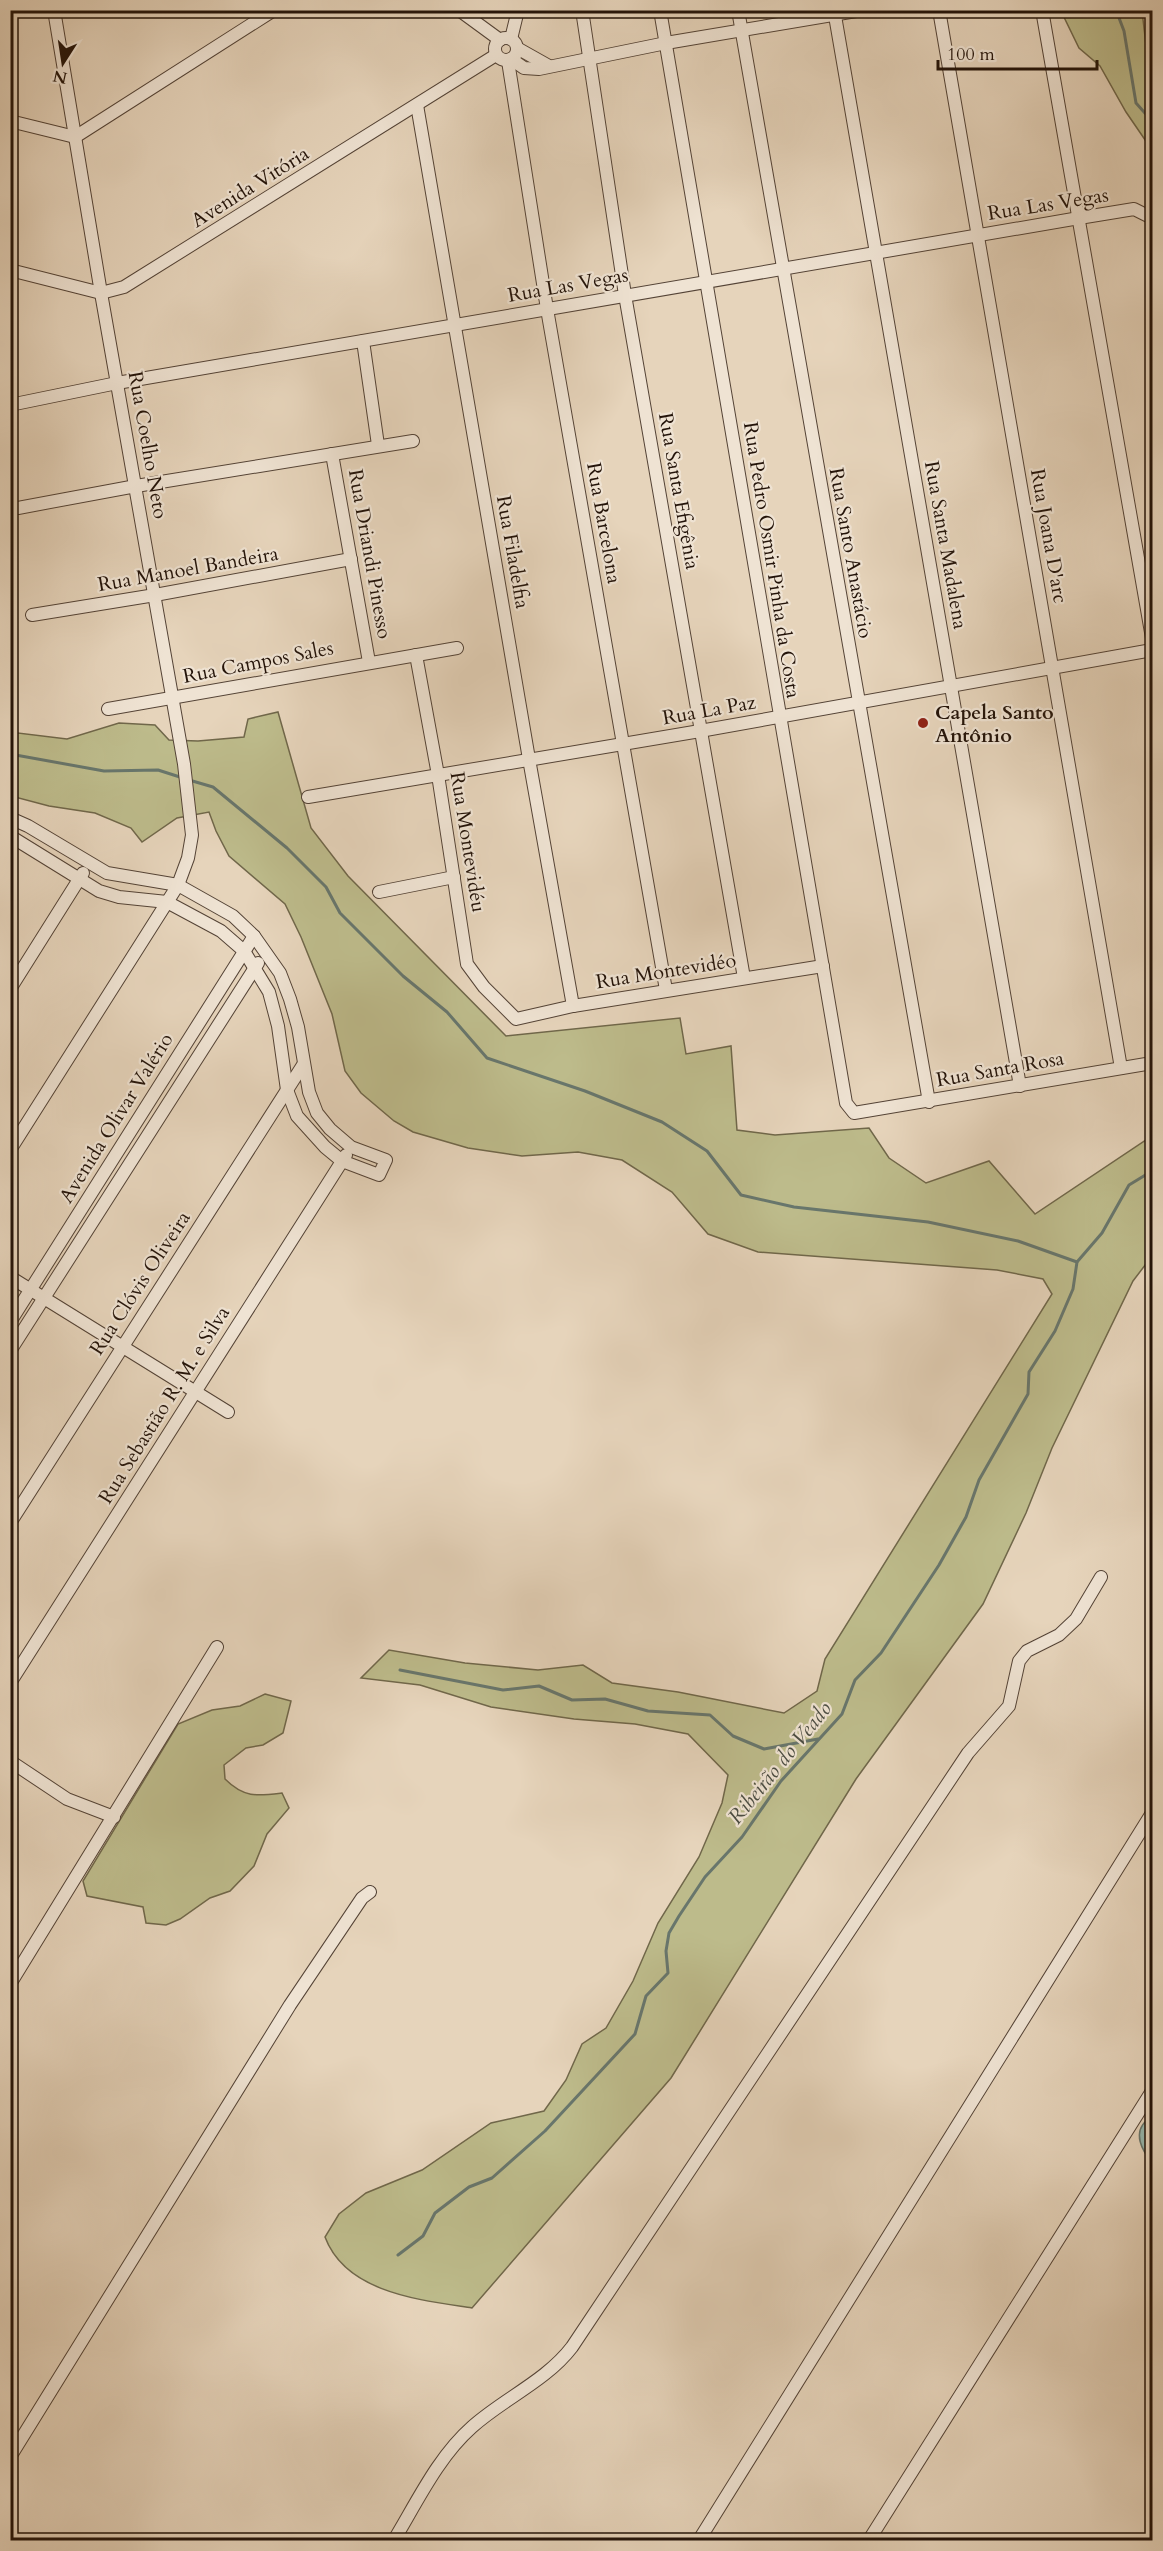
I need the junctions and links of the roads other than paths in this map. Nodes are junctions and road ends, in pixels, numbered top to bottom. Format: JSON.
{"nodes":[{"id":1,"x":54,"y":10,"type":"edge"},
{"id":2,"x":274,"y":10,"type":"edge"},
{"id":3,"x":459,"y":10,"type":"edge"},
{"id":4,"x":518,"y":10,"type":"edge"},
{"id":5,"x":582,"y":10,"type":"edge"},
{"id":6,"x":660,"y":10,"type":"edge"},
{"id":7,"x":738,"y":10,"type":"edge"},
{"id":8,"x":862,"y":10,"type":"edge"},
{"id":9,"x":939,"y":10,"type":"edge"},
{"id":10,"x":1042,"y":10,"type":"edge"},
{"id":11,"x":834,"y":13,"type":"edge"},
{"id":12,"x":742,"y":31,"type":"junction"},
{"id":13,"x":666,"y":44,"type":"junction"},
{"id":14,"x":509,"y":50,"type":"junction"},
{"id":15,"x":589,"y":59,"type":"junction"},
{"id":16,"x":417,"y":105,"type":"junction"},
{"id":17,"x":10,"y":121,"type":"edge"},
{"id":18,"x":75,"y":137,"type":"junction"},
{"id":19,"x":1079,"y":218,"type":"junction"},
{"id":20,"x":1152,"y":218,"type":"edge"},
{"id":21,"x":977,"y":236,"type":"junction"},
{"id":22,"x":876,"y":253,"type":"junction"},
{"id":23,"x":782,"y":269,"type":"junction"},
{"id":24,"x":10,"y":270,"type":"edge"},
{"id":25,"x":706,"y":282,"type":"junction"},
{"id":26,"x":101,"y":293,"type":"junction"},
{"id":27,"x":625,"y":295,"type":"junction"},
{"id":28,"x":547,"y":309,"type":"junction"},
{"id":29,"x":455,"y":325,"type":"junction"},
{"id":30,"x":363,"y":341,"type":"junction"},
{"id":31,"x":117,"y":383,"type":"junction"},
{"id":32,"x":10,"y":405,"type":"edge"},
{"id":33,"x":413,"y":441,"type":"dead end"},
{"id":34,"x":378,"y":445,"type":"junction"},
{"id":35,"x":332,"y":454,"type":"junction"},
{"id":36,"x":136,"y":486,"type":"junction"},
{"id":37,"x":18,"y":508,"type":"dead end"},
{"id":38,"x":351,"y":559,"type":"junction"},
{"id":39,"x":155,"y":595,"type":"junction"},
{"id":40,"x":32,"y":615,"type":"dead end"},
{"id":41,"x":1152,"y":638,"type":"edge"},
{"id":42,"x":456,"y":648,"type":"dead end"},
{"id":43,"x":1152,"y":650,"type":"edge"},
{"id":44,"x":416,"y":655,"type":"junction"},
{"id":45,"x":369,"y":662,"type":"junction"},
{"id":46,"x":1052,"y":667,"type":"junction"},
{"id":47,"x":951,"y":686,"type":"junction"},
{"id":48,"x":171,"y":698,"type":"junction"},
{"id":49,"x":858,"y":704,"type":"junction"},
{"id":50,"x":108,"y":709,"type":"dead end"},
{"id":51,"x":779,"y":717,"type":"junction"},
{"id":52,"x":700,"y":731,"type":"junction"},
{"id":53,"x":622,"y":744,"type":"junction"},
{"id":54,"x":529,"y":759,"type":"junction"},
{"id":55,"x":438,"y":775,"type":"junction"},
{"id":56,"x":308,"y":797,"type":"dead end"},
{"id":57,"x":12,"y":821,"type":"edge"},
{"id":58,"x":10,"y":836,"type":"edge"},
{"id":59,"x":89,"y":864,"type":"junction"},
{"id":60,"x":454,"y":877,"type":"junction"},
{"id":61,"x":80,"y":878,"type":"junction"},
{"id":62,"x":178,"y":885,"type":"junction"},
{"id":63,"x":380,"y":892,"type":"dead end"},
{"id":64,"x":167,"y":902,"type":"junction"},
{"id":65,"x":254,"y":936,"type":"junction"},
{"id":66,"x":244,"y":951,"type":"junction"},
{"id":67,"x":266,"y":951,"type":"junction"},
{"id":68,"x":255,"y":966,"type":"junction"},
{"id":69,"x":823,"y":966,"type":"junction"},
{"id":70,"x":744,"y":978,"type":"junction"},
{"id":71,"x":10,"y":988,"type":"edge"},
{"id":72,"x":666,"y":990,"type":"junction"},
{"id":73,"x":573,"y":1005,"type":"junction"},
{"id":74,"x":516,"y":1019,"type":"joint"},
{"id":75,"x":1152,"y":1063,"type":"edge"},
{"id":76,"x":303,"y":1065,"type":"junction"},
{"id":77,"x":1121,"y":1068,"type":"junction"},
{"id":78,"x":1020,"y":1086,"type":"junction"},
{"id":79,"x":287,"y":1090,"type":"junction"},
{"id":80,"x":929,"y":1102,"type":"junction"},
{"id":81,"x":854,"y":1113,"type":"joint"},
{"id":82,"x":351,"y":1147,"type":"junction"},
{"id":83,"x":10,"y":1150,"type":"edge"},
{"id":84,"x":342,"y":1161,"type":"junction"},
{"id":85,"x":10,"y":1277,"type":"edge"},
{"id":86,"x":31,"y":1290,"type":"junction"},
{"id":87,"x":43,"y":1299,"type":"junction"},
{"id":88,"x":10,"y":1322,"type":"edge"},
{"id":89,"x":123,"y":1346,"type":"junction"},
{"id":90,"x":10,"y":1351,"type":"edge"},
{"id":91,"x":195,"y":1392,"type":"junction"},
{"id":92,"x":228,"y":1412,"type":"dead end"},
{"id":93,"x":10,"y":1522,"type":"edge"},
{"id":94,"x":1101,"y":1577,"type":"dead end"},
{"id":95,"x":217,"y":1647,"type":"dead end"},
{"id":96,"x":10,"y":1683,"type":"edge"},
{"id":97,"x":14,"y":1764,"type":"edge"},
{"id":98,"x":1152,"y":1813,"type":"edge"},
{"id":99,"x":114,"y":1817,"type":"junction"},
{"id":100,"x":370,"y":1892,"type":"dead end"},
{"id":101,"x":10,"y":1984,"type":"edge"},
{"id":102,"x":1152,"y":2091,"type":"edge"},
{"id":103,"x":10,"y":2457,"type":"edge"},
{"id":104,"x":394,"y":2541,"type":"edge"},
{"id":105,"x":699,"y":2541,"type":"edge"},
{"id":106,"x":869,"y":2541,"type":"edge"}],
"edges":[{"from":1,"to":18,"type":"street","name":"Rua Coelho Neto"},
{"from":2,"to":18,"type":"street"},
{"from":3,"to":14,"type":"street"},
{"from":4,"to":14,"type":"street"},
{"from":5,"to":15,"type":"street","name":"Rua Santa Efigênia"},
{"from":6,"to":13,"type":"street","name":"Rua Pedro Osmir Pinha da Costa"},
{"from":7,"to":12,"type":"street","name":"Rua Santo Anastácio"},
{"from":8,"to":11,"type":"street"},
{"from":9,"to":21,"type":"street","name":"Rua Joana D'arc"},
{"from":10,"to":19,"type":"street"},
{"from":11,"to":12,"type":"street"},
{"from":11,"to":22,"type":"street","name":"Rua Santa Madalena"},
{"from":12,"to":13,"type":"street"},
{"from":12,"to":23,"type":"street","name":"Rua Santo Anastácio"},
{"from":13,"to":15,"type":"street"},
{"from":13,"to":25,"type":"street","name":"Rua Pedro Osmir Pinha da Costa"},
{"from":14,"to":15,"type":"street"},
{"from":14,"to":16,"type":"street","name":"Avenida Vitória"},
{"from":14,"to":28,"type":"street","name":"Rua Barcelona"},
{"from":15,"to":27,"type":"street","name":"Rua Santa Efigênia"},
{"from":16,"to":26,"type":"street","name":"Avenida Vitória"},
{"from":16,"to":29,"type":"street","name":"Rua Filadelfia"},
{"from":17,"to":18,"type":"street"},
{"from":18,"to":26,"type":"street","name":"Rua Coelho Neto"},
{"from":19,"to":20,"type":"street","name":"Rua Las Vegas"},
{"from":19,"to":21,"type":"street","name":"Rua Las Vegas"},
{"from":19,"to":41,"type":"street"},
{"from":21,"to":22,"type":"street","name":"Rua Las Vegas"},
{"from":21,"to":46,"type":"street","name":"Rua Joana D'arc"},
{"from":22,"to":23,"type":"street","name":"Rua Las Vegas"},
{"from":22,"to":47,"type":"street","name":"Rua Santa Madalena"},
{"from":23,"to":25,"type":"street","name":"Rua Las Vegas"},
{"from":23,"to":49,"type":"street","name":"Rua Santo Anastácio"},
{"from":24,"to":26,"type":"street"},
{"from":25,"to":27,"type":"street","name":"Rua Las Vegas"},
{"from":25,"to":51,"type":"street","name":"Rua Pedro Osmir Pinha da Costa"},
{"from":26,"to":31,"type":"street","name":"Rua Coelho Neto"},
{"from":27,"to":28,"type":"street","name":"Rua Las Vegas"},
{"from":27,"to":52,"type":"street","name":"Rua Santa Efigênia"},
{"from":28,"to":29,"type":"street","name":"Rua Las Vegas"},
{"from":28,"to":53,"type":"street","name":"Rua Barcelona"},
{"from":29,"to":30,"type":"street","name":"Rua Las Vegas"},
{"from":29,"to":54,"type":"street","name":"Rua Filadelfia"},
{"from":30,"to":31,"type":"street","name":"Rua Las Vegas"},
{"from":30,"to":34,"type":"street"},
{"from":31,"to":32,"type":"street","name":"Rua Las Vegas"},
{"from":31,"to":36,"type":"street","name":"Rua Coelho Neto"},
{"from":33,"to":34,"type":"street"},
{"from":34,"to":35,"type":"street"},
{"from":35,"to":36,"type":"street"},
{"from":35,"to":38,"type":"street","name":"Rua Driandi Pinesso"},
{"from":36,"to":37,"type":"street"},
{"from":36,"to":39,"type":"street","name":"Rua Coelho Neto"},
{"from":38,"to":39,"type":"street","name":"Rua Manoel Bandeira"},
{"from":38,"to":45,"type":"street","name":"Rua Driandi Pinesso"},
{"from":39,"to":40,"type":"street","name":"Rua Manoel Bandeira"},
{"from":39,"to":48,"type":"street","name":"Rua Coelho Neto"},
{"from":42,"to":44,"type":"street","name":"Rua Campos Sales"},
{"from":43,"to":46,"type":"street","name":"Rua La Paz"},
{"from":44,"to":45,"type":"street","name":"Rua Campos Sales"},
{"from":44,"to":55,"type":"street","name":"Rua Montevidéu"},
{"from":45,"to":48,"type":"street","name":"Rua Campos Sales"},
{"from":46,"to":47,"type":"street","name":"Rua La Paz"},
{"from":46,"to":77,"type":"street","name":"Rua Joana D'arc"},
{"from":47,"to":49,"type":"street","name":"Rua La Paz"},
{"from":47,"to":78,"type":"street","name":"Rua Santa Madalena"},
{"from":48,"to":50,"type":"street","name":"Rua Campos Sales"},
{"from":48,"to":62,"type":"street","name":"Rua Coelho Neto"},
{"from":49,"to":51,"type":"street","name":"Rua La Paz"},
{"from":49,"to":80,"type":"street","name":"Rua Santo Anastácio"},
{"from":51,"to":52,"type":"street","name":"Rua La Paz"},
{"from":51,"to":69,"type":"street","name":"Rua Pedro Osmir Pinha da Costa"},
{"from":52,"to":53,"type":"street","name":"Rua La Paz"},
{"from":52,"to":70,"type":"street","name":"Rua Santa Efigênia"},
{"from":53,"to":54,"type":"street","name":"Rua La Paz"},
{"from":53,"to":72,"type":"street","name":"Rua Barcelona"},
{"from":54,"to":55,"type":"street","name":"Rua La Paz"},
{"from":54,"to":73,"type":"street","name":"Rua Filadelfia"},
{"from":55,"to":56,"type":"street","name":"Rua La Paz"},
{"from":55,"to":60,"type":"street","name":"Rua Montevidéu"},
{"from":57,"to":59,"type":"street"},
{"from":58,"to":61,"type":"street"},
{"from":59,"to":61,"type":"street"},
{"from":59,"to":62,"type":"street"},
{"from":60,"to":63,"type":"street"},
{"from":60,"to":74,"type":"street","name":"Rua Montevidéu"},
{"from":61,"to":64,"type":"street"},
{"from":61,"to":71,"type":"street"},
{"from":62,"to":64,"type":"street","name":"Rua Coelho Neto"},
{"from":62,"to":65,"type":"street"},
{"from":64,"to":66,"type":"street"},
{"from":64,"to":83,"type":"street","name":"Rua Coelho Neto"},
{"from":65,"to":66,"type":"street","name":"Avenida Olivar Valério"},
{"from":65,"to":67,"type":"street"},
{"from":66,"to":68,"type":"street"},
{"from":66,"to":86,"type":"street","name":"Avenida Olivar Valério"},
{"from":67,"to":68,"type":"street"},
{"from":67,"to":76,"type":"street"},
{"from":68,"to":79,"type":"street"},
{"from":68,"to":87,"type":"street"},
{"from":69,"to":70,"type":"street","name":"Rua Montevidéo"},
{"from":69,"to":81,"type":"street","name":"Rua Pedro Osmir Pinha da Costa"},
{"from":70,"to":72,"type":"street","name":"Rua Montevidéo"},
{"from":72,"to":73,"type":"street","name":"Rua Montevidéo"},
{"from":73,"to":74,"type":"street","name":"Rua Montevidéo"},
{"from":75,"to":77,"type":"street","name":"Rua Santa Rosa"},
{"from":76,"to":79,"type":"street","name":"Rua Clóvis Oliveira"},
{"from":76,"to":82,"type":"street"},
{"from":77,"to":78,"type":"street","name":"Rua Santa Rosa"},
{"from":78,"to":80,"type":"street","name":"Rua Santa Rosa"},
{"from":79,"to":84,"type":"street"},
{"from":79,"to":89,"type":"street","name":"Rua Clóvis Oliveira"},
{"from":80,"to":81,"type":"street","name":"Rua Santa Rosa"},
{"from":82,"to":84,"type":"street","name":"Rua Sebastião R. M. e Silva"},
{"from":82,"to":84,"type":"street"},
{"from":84,"to":91,"type":"street","name":"Rua Sebastião R. M. e Silva"},
{"from":85,"to":86,"type":"street"},
{"from":86,"to":87,"type":"street"},
{"from":86,"to":88,"type":"street","name":"Avenida Olivar Valério"},
{"from":87,"to":89,"type":"street"},
{"from":87,"to":90,"type":"street"},
{"from":89,"to":91,"type":"street"},
{"from":89,"to":93,"type":"street","name":"Rua Clóvis Oliveira"},
{"from":91,"to":92,"type":"street"},
{"from":91,"to":96,"type":"street","name":"Rua Sebastião R. M. e Silva"},
{"from":94,"to":104,"type":"street"},
{"from":95,"to":99,"type":"street"},
{"from":97,"to":99,"type":"street"},
{"from":98,"to":105,"type":"street"},
{"from":99,"to":101,"type":"street"},
{"from":100,"to":103,"type":"street"},
{"from":102,"to":106,"type":"street"}]}
